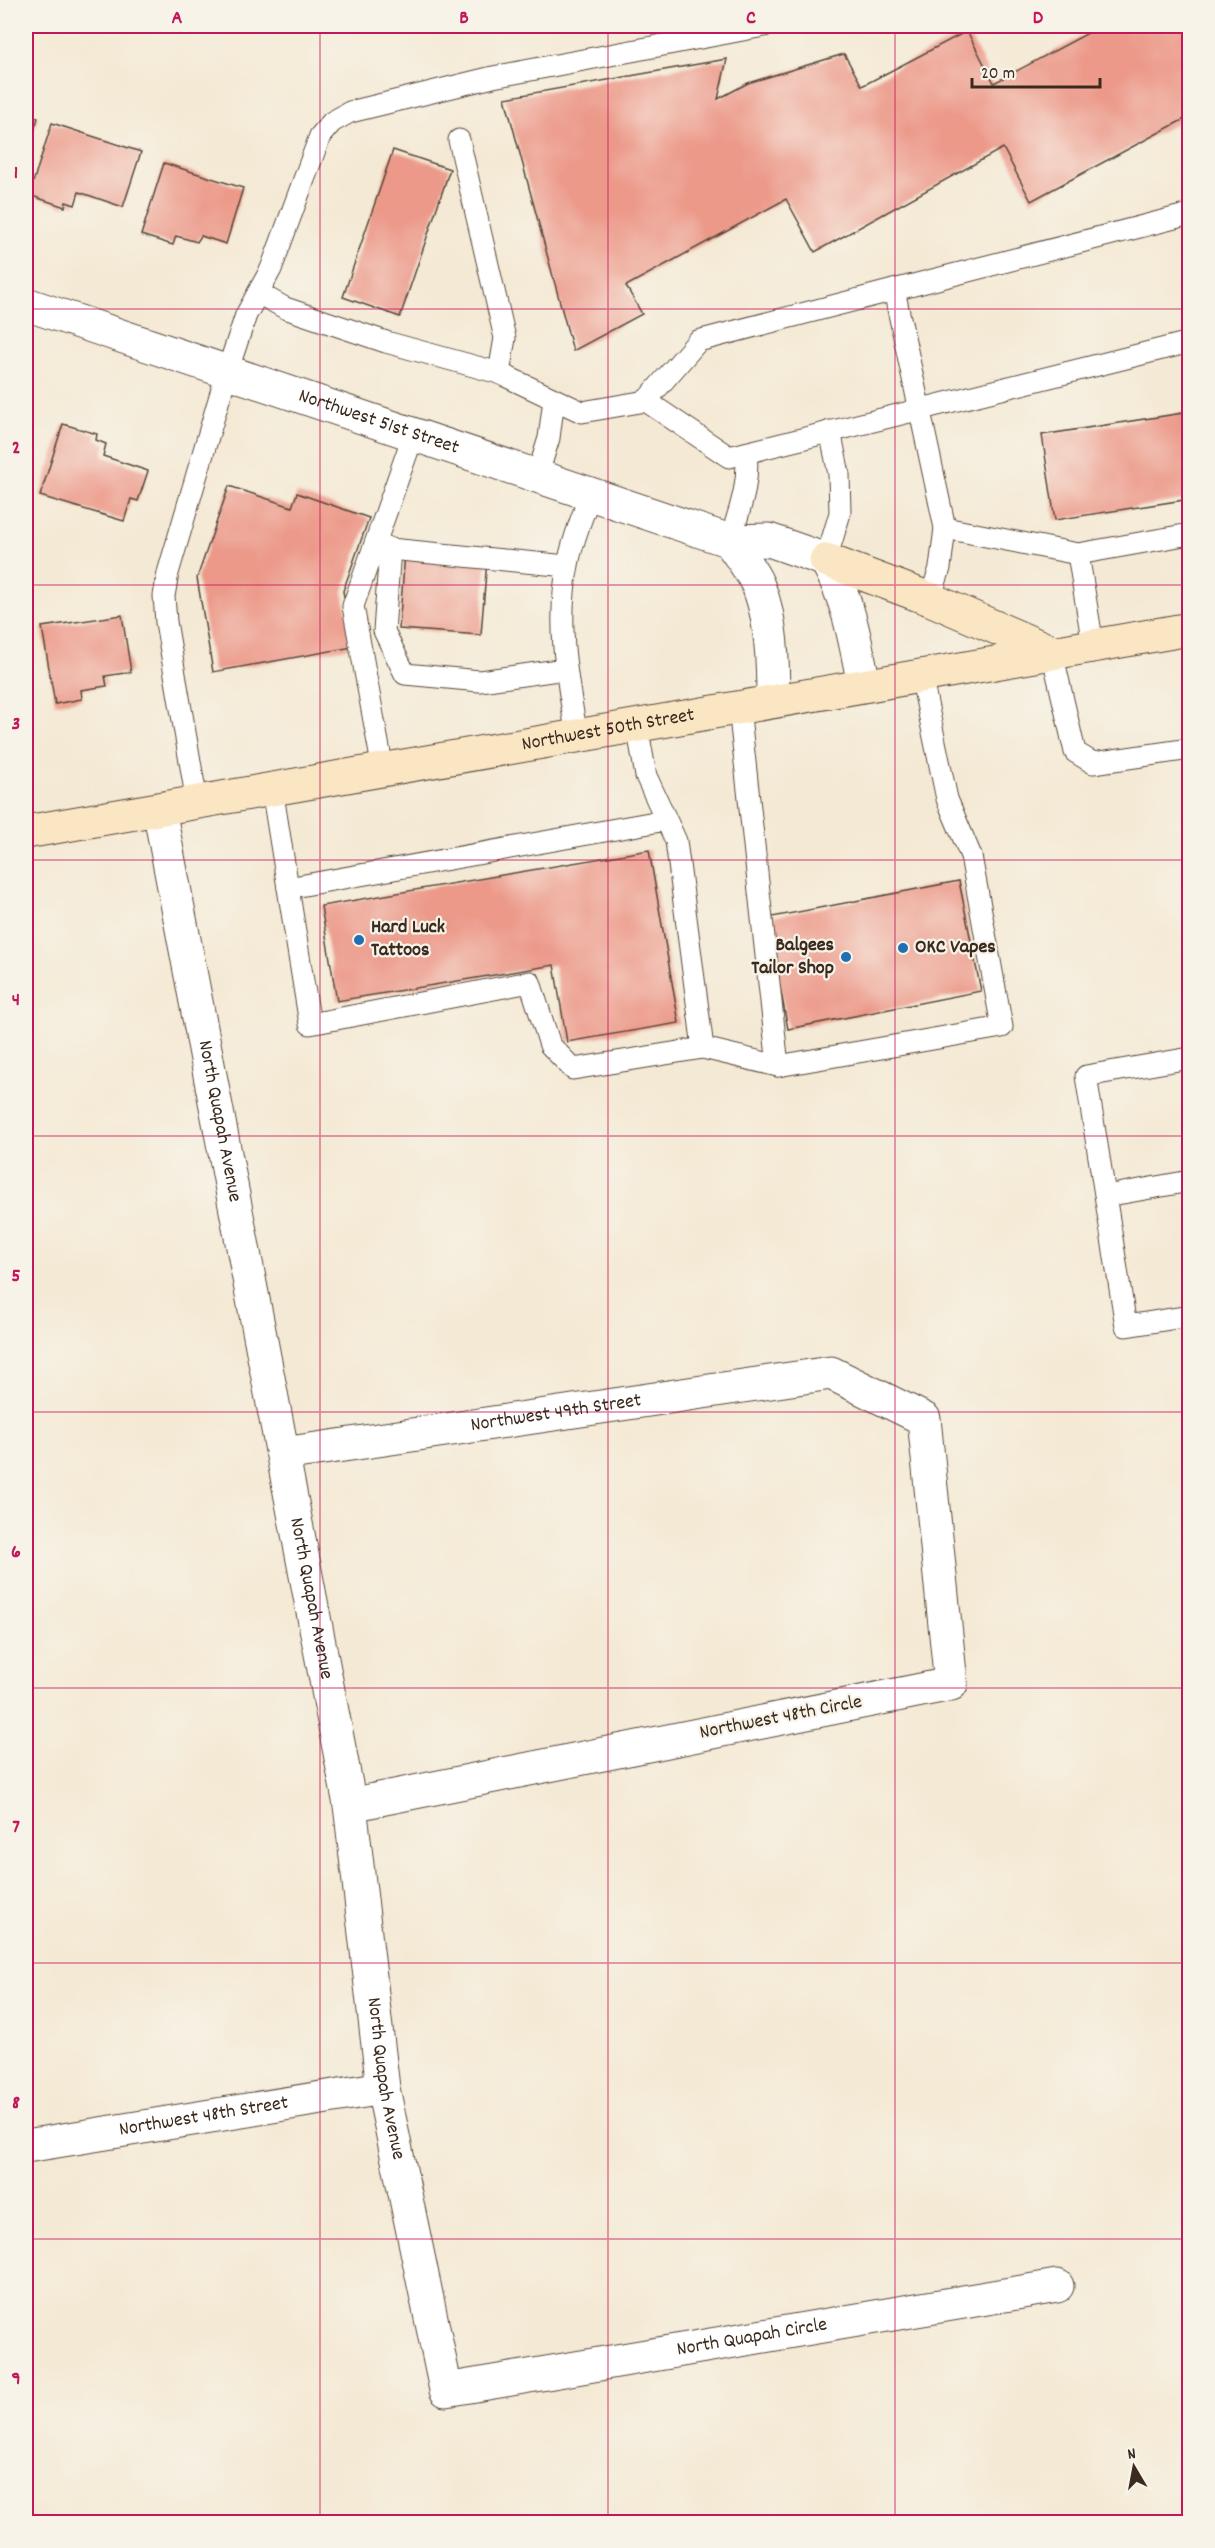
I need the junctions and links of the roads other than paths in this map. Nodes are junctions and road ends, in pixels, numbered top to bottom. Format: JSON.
{"nodes":[{"id":1,"x":764,"y":26,"type":"edge"},
{"id":2,"x":459,"y":140,"type":"dead end"},
{"id":3,"x":1190,"y":214,"type":"edge"},
{"id":4,"x":894,"y":290,"type":"junction"},
{"id":5,"x":258,"y":293,"type":"junction"},
{"id":6,"x":26,"y":304,"type":"edge"},
{"id":7,"x":1190,"y":342,"type":"edge"},
{"id":8,"x":227,"y":372,"type":"junction"},
{"id":9,"x":499,"y":373,"type":"junction"},
{"id":10,"x":554,"y":399,"type":"junction"},
{"id":11,"x":646,"y":401,"type":"junction"},
{"id":12,"x":920,"y":408,"type":"junction"},
{"id":13,"x":830,"y":431,"type":"junction"},
{"id":14,"x":414,"y":436,"type":"junction"},
{"id":15,"x":746,"y":453,"type":"junction"},
{"id":16,"x":537,"y":477,"type":"junction"},
{"id":17,"x":590,"y":495,"type":"junction"},
{"id":18,"x":945,"y":528,"type":"junction"},
{"id":19,"x":1190,"y":534,"type":"edge"},
{"id":20,"x":730,"y":542,"type":"junction"},
{"id":21,"x":383,"y":545,"type":"junction"},
{"id":22,"x":1078,"y":554,"type":"junction"},
{"id":23,"x":825,"y":560,"type":"junction"},
{"id":24,"x":567,"y":566,"type":"junction"},
{"id":25,"x":930,"y":599,"type":"junction"},
{"id":26,"x":1190,"y":629,"type":"edge"},
{"id":27,"x":1092,"y":645,"type":"junction"},
{"id":28,"x":1052,"y":651,"type":"junction"},
{"id":29,"x":565,"y":669,"type":"junction"},
{"id":30,"x":921,"y":675,"type":"junction"},
{"id":31,"x":864,"y":685,"type":"junction"},
{"id":32,"x":773,"y":701,"type":"junction"},
{"id":33,"x":739,"y":707,"type":"junction"},
{"id":34,"x":637,"y":725,"type":"junction"},
{"id":35,"x":577,"y":736,"type":"junction"},
{"id":36,"x":1190,"y":749,"type":"edge"},
{"id":37,"x":383,"y":770,"type":"junction"},
{"id":38,"x":272,"y":789,"type":"junction"},
{"id":39,"x":197,"y":802,"type":"junction"},
{"id":40,"x":159,"y":809,"type":"junction"},
{"id":41,"x":666,"y":820,"type":"junction"},
{"id":42,"x":26,"y":832,"type":"edge"},
{"id":43,"x":288,"y":888,"type":"junction"},
{"id":44,"x":703,"y":1048,"type":"junction"},
{"id":45,"x":1190,"y":1058,"type":"edge"},
{"id":46,"x":778,"y":1066,"type":"junction"},
{"id":47,"x":1190,"y":1181,"type":"edge"},
{"id":48,"x":1106,"y":1196,"type":"junction"},
{"id":49,"x":1190,"y":1316,"type":"edge"},
{"id":50,"x":831,"y":1373,"type":"joint"},
{"id":51,"x":283,"y":1454,"type":"junction"},
{"id":52,"x":350,"y":1805,"type":"junction"},
{"id":53,"x":383,"y":2088,"type":"junction"},
{"id":54,"x":26,"y":2146,"type":"edge"},
{"id":55,"x":1057,"y":2286,"type":"dead end"},
{"id":56,"x":446,"y":2390,"type":"joint"}],
"edges":[{"from":1,"to":5,"type":"lane"},
{"from":2,"to":9,"type":"lane"},
{"from":3,"to":4,"type":"lane"},
{"from":4,"to":11,"type":"lane"},
{"from":4,"to":12,"type":"lane"},
{"from":5,"to":8,"type":"lane"},
{"from":5,"to":9,"type":"lane"},
{"from":6,"to":8,"type":"street","name":"Northwest 51st Street"},
{"from":7,"to":12,"type":"lane"},
{"from":8,"to":14,"type":"street","name":"Northwest 51st Street"},
{"from":8,"to":39,"type":"lane"},
{"from":9,"to":10,"type":"lane"},
{"from":10,"to":11,"type":"lane"},
{"from":10,"to":16,"type":"lane"},
{"from":11,"to":15,"type":"lane"},
{"from":12,"to":13,"type":"lane"},
{"from":12,"to":18,"type":"lane"},
{"from":13,"to":15,"type":"lane"},
{"from":13,"to":23,"type":"lane"},
{"from":14,"to":16,"type":"street","name":"Northwest 51st Street"},
{"from":14,"to":21,"type":"lane"},
{"from":15,"to":20,"type":"lane"},
{"from":16,"to":17,"type":"street","name":"Northwest 51st Street"},
{"from":17,"to":20,"type":"street","name":"Northwest 51st Street"},
{"from":17,"to":24,"type":"lane"},
{"from":18,"to":22,"type":"lane"},
{"from":18,"to":25,"type":"lane"},
{"from":19,"to":22,"type":"lane"},
{"from":20,"to":23,"type":"street","name":"Northwest 51st Street"},
{"from":20,"to":32,"type":"street"},
{"from":21,"to":24,"type":"lane"},
{"from":21,"to":29,"type":"lane"},
{"from":21,"to":37,"type":"lane"},
{"from":22,"to":27,"type":"lane"},
{"from":23,"to":25,"type":"main road"},
{"from":23,"to":31,"type":"street"},
{"from":24,"to":29,"type":"lane"},
{"from":25,"to":28,"type":"main road"},
{"from":26,"to":27,"type":"main road","name":"Northwest 50th Street"},
{"from":27,"to":28,"type":"main road","name":"Northwest 50th Street"},
{"from":28,"to":30,"type":"main road","name":"Northwest 50th Street"},
{"from":28,"to":36,"type":"lane"},
{"from":29,"to":35,"type":"lane"},
{"from":30,"to":31,"type":"main road","name":"Northwest 50th Street"},
{"from":30,"to":46,"type":"lane"},
{"from":31,"to":32,"type":"main road","name":"Northwest 50th Street"},
{"from":32,"to":33,"type":"main road","name":"Northwest 50th Street"},
{"from":33,"to":34,"type":"main road","name":"Northwest 50th Street"},
{"from":33,"to":46,"type":"lane"},
{"from":34,"to":35,"type":"main road","name":"Northwest 50th Street"},
{"from":34,"to":41,"type":"lane"},
{"from":35,"to":37,"type":"main road","name":"Northwest 50th Street"},
{"from":37,"to":38,"type":"main road","name":"Northwest 50th Street"},
{"from":38,"to":39,"type":"main road","name":"Northwest 50th Street"},
{"from":38,"to":43,"type":"lane"},
{"from":39,"to":40,"type":"main road","name":"Northwest 50th Street"},
{"from":40,"to":42,"type":"main road","name":"Northwest 50th Street"},
{"from":40,"to":51,"type":"street","name":"North Quapah Avenue"},
{"from":41,"to":43,"type":"lane"},
{"from":41,"to":44,"type":"lane"},
{"from":43,"to":44,"type":"lane"},
{"from":44,"to":46,"type":"lane"},
{"from":45,"to":48,"type":"lane"},
{"from":47,"to":48,"type":"lane"},
{"from":48,"to":49,"type":"lane"},
{"from":50,"to":51,"type":"street","name":"Northwest 49th Street"},
{"from":50,"to":52,"type":"street","name":"Northwest 48th Circle"},
{"from":51,"to":52,"type":"street","name":"North Quapah Avenue"},
{"from":52,"to":53,"type":"street","name":"North Quapah Avenue"},
{"from":53,"to":54,"type":"street","name":"Northwest 48th Street"},
{"from":53,"to":56,"type":"street","name":"North Quapah Avenue"},
{"from":55,"to":56,"type":"street","name":"North Quapah Circle"}]}
